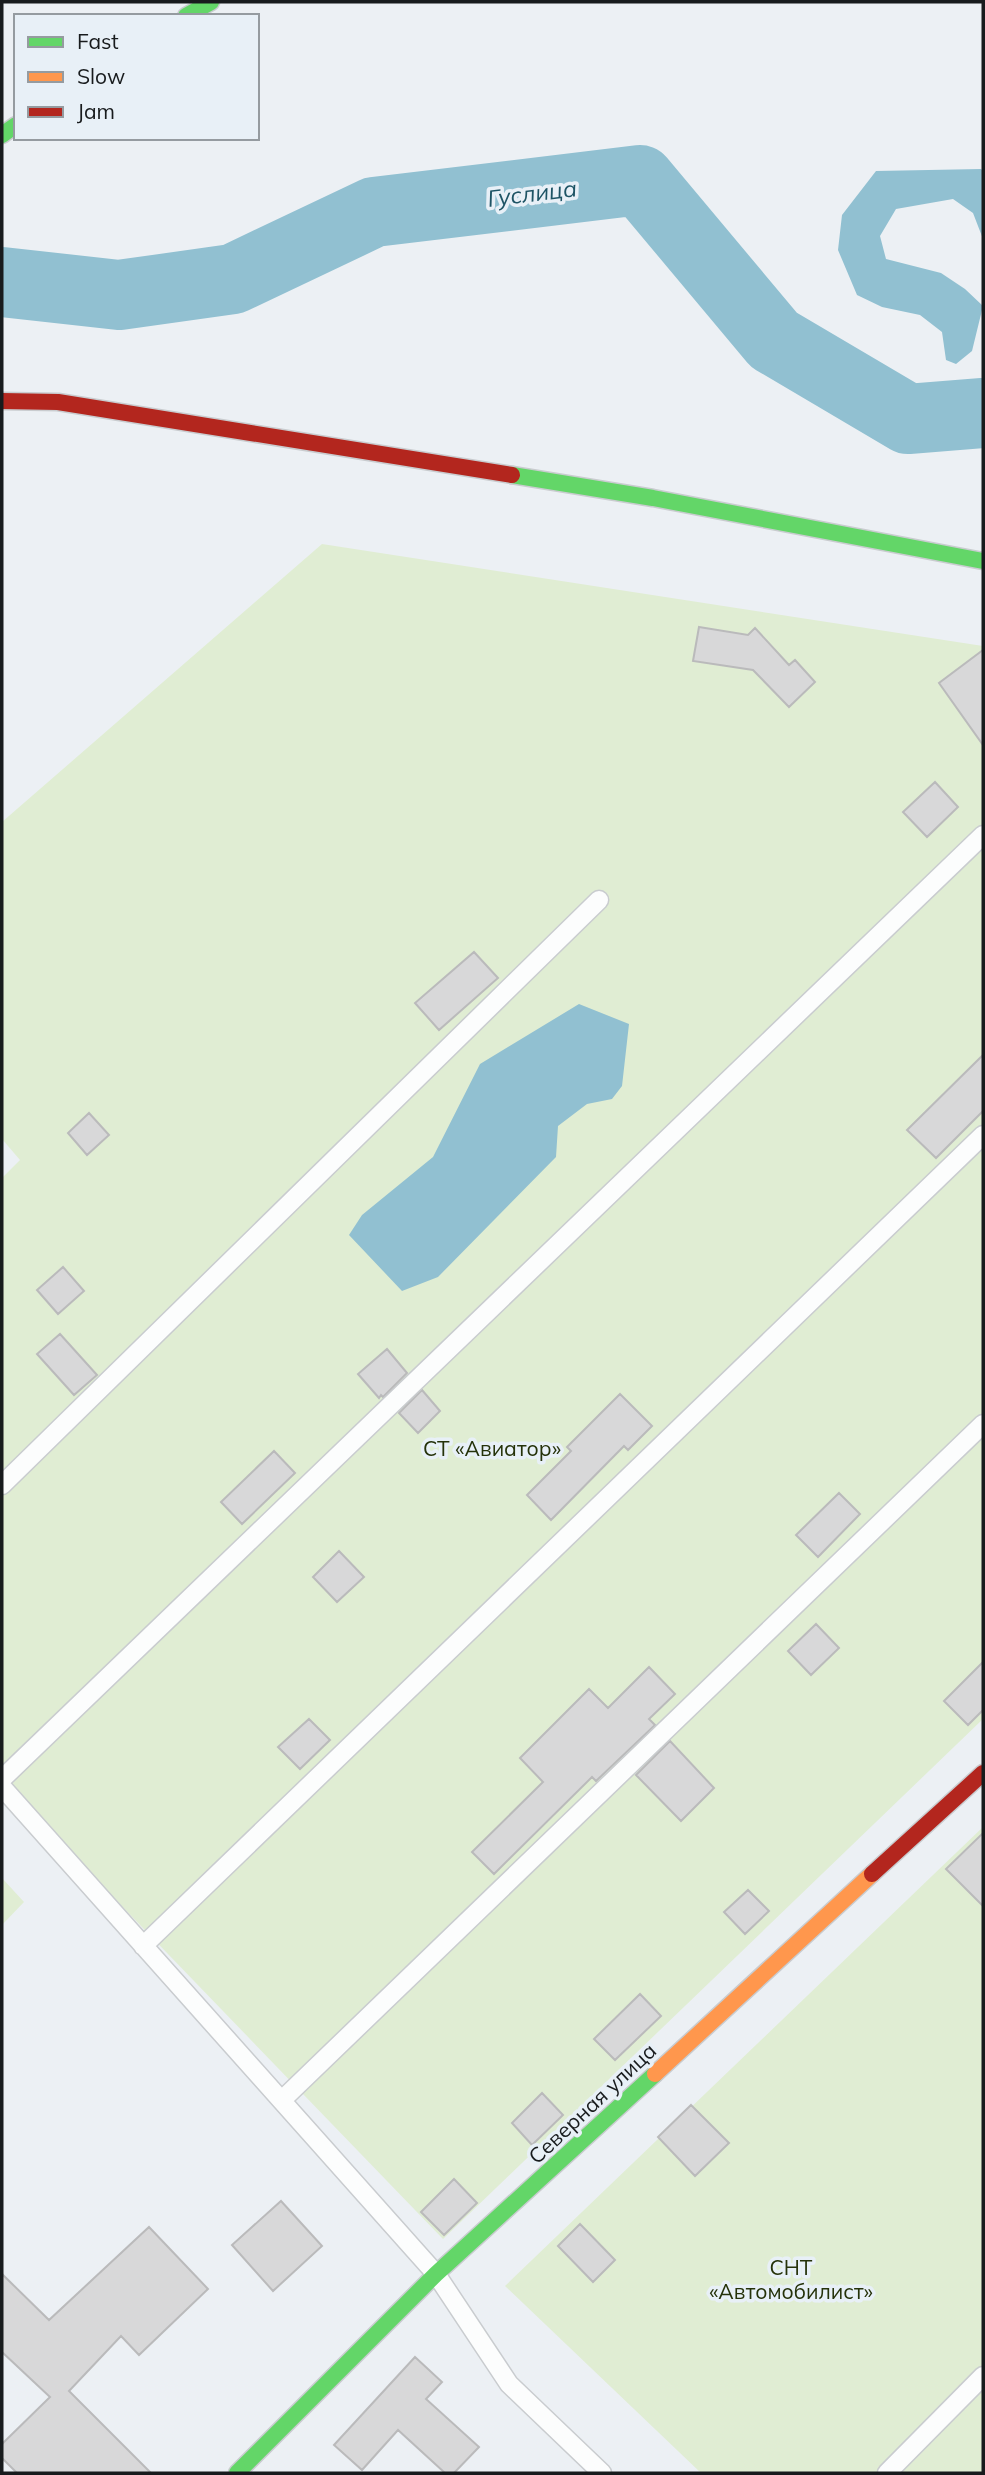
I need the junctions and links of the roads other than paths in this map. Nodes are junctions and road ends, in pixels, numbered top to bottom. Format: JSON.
{"nodes":[{"id":1,"x":211,"y":2,"type":"edge"},
{"id":2,"x":190,"y":14,"type":"edge"},
{"id":3,"x":2,"y":401,"type":"edge"},
{"id":4,"x":983,"y":561,"type":"edge"},
{"id":5,"x":983,"y":835,"type":"edge"},
{"id":6,"x":599,"y":900,"type":"dead end"},
{"id":7,"x":983,"y":1135,"type":"edge"},
{"id":8,"x":983,"y":1424,"type":"edge"},
{"id":9,"x":2,"y":1485,"type":"edge"},
{"id":10,"x":983,"y":1773,"type":"edge"},
{"id":11,"x":2,"y":1779,"type":"edge"},
{"id":12,"x":2,"y":1787,"type":"edge"},
{"id":13,"x":143,"y":1946,"type":"junction"},
{"id":14,"x":282,"y":2100,"type":"junction"},
{"id":15,"x":436,"y":2274,"type":"junction"},
{"id":16,"x":983,"y":2376,"type":"edge"},
{"id":17,"x":237,"y":2473,"type":"edge"},
{"id":18,"x":602,"y":2473,"type":"edge"},
{"id":19,"x":887,"y":2473,"type":"edge"}],
"edges":[{"from":1,"to":2,"type":"street"},
{"from":3,"to":4,"type":"street"},
{"from":5,"to":11,"type":"lane"},
{"from":6,"to":9,"type":"lane"},
{"from":7,"to":13,"type":"lane"},
{"from":8,"to":14,"type":"lane"},
{"from":10,"to":15,"type":"street","name":"Северная улица"},
{"from":12,"to":13,"type":"lane"},
{"from":13,"to":14,"type":"lane"},
{"from":14,"to":15,"type":"lane"},
{"from":15,"to":17,"type":"street","name":"Северная улица"},
{"from":15,"to":18,"type":"lane"},
{"from":16,"to":19,"type":"lane"}]}
